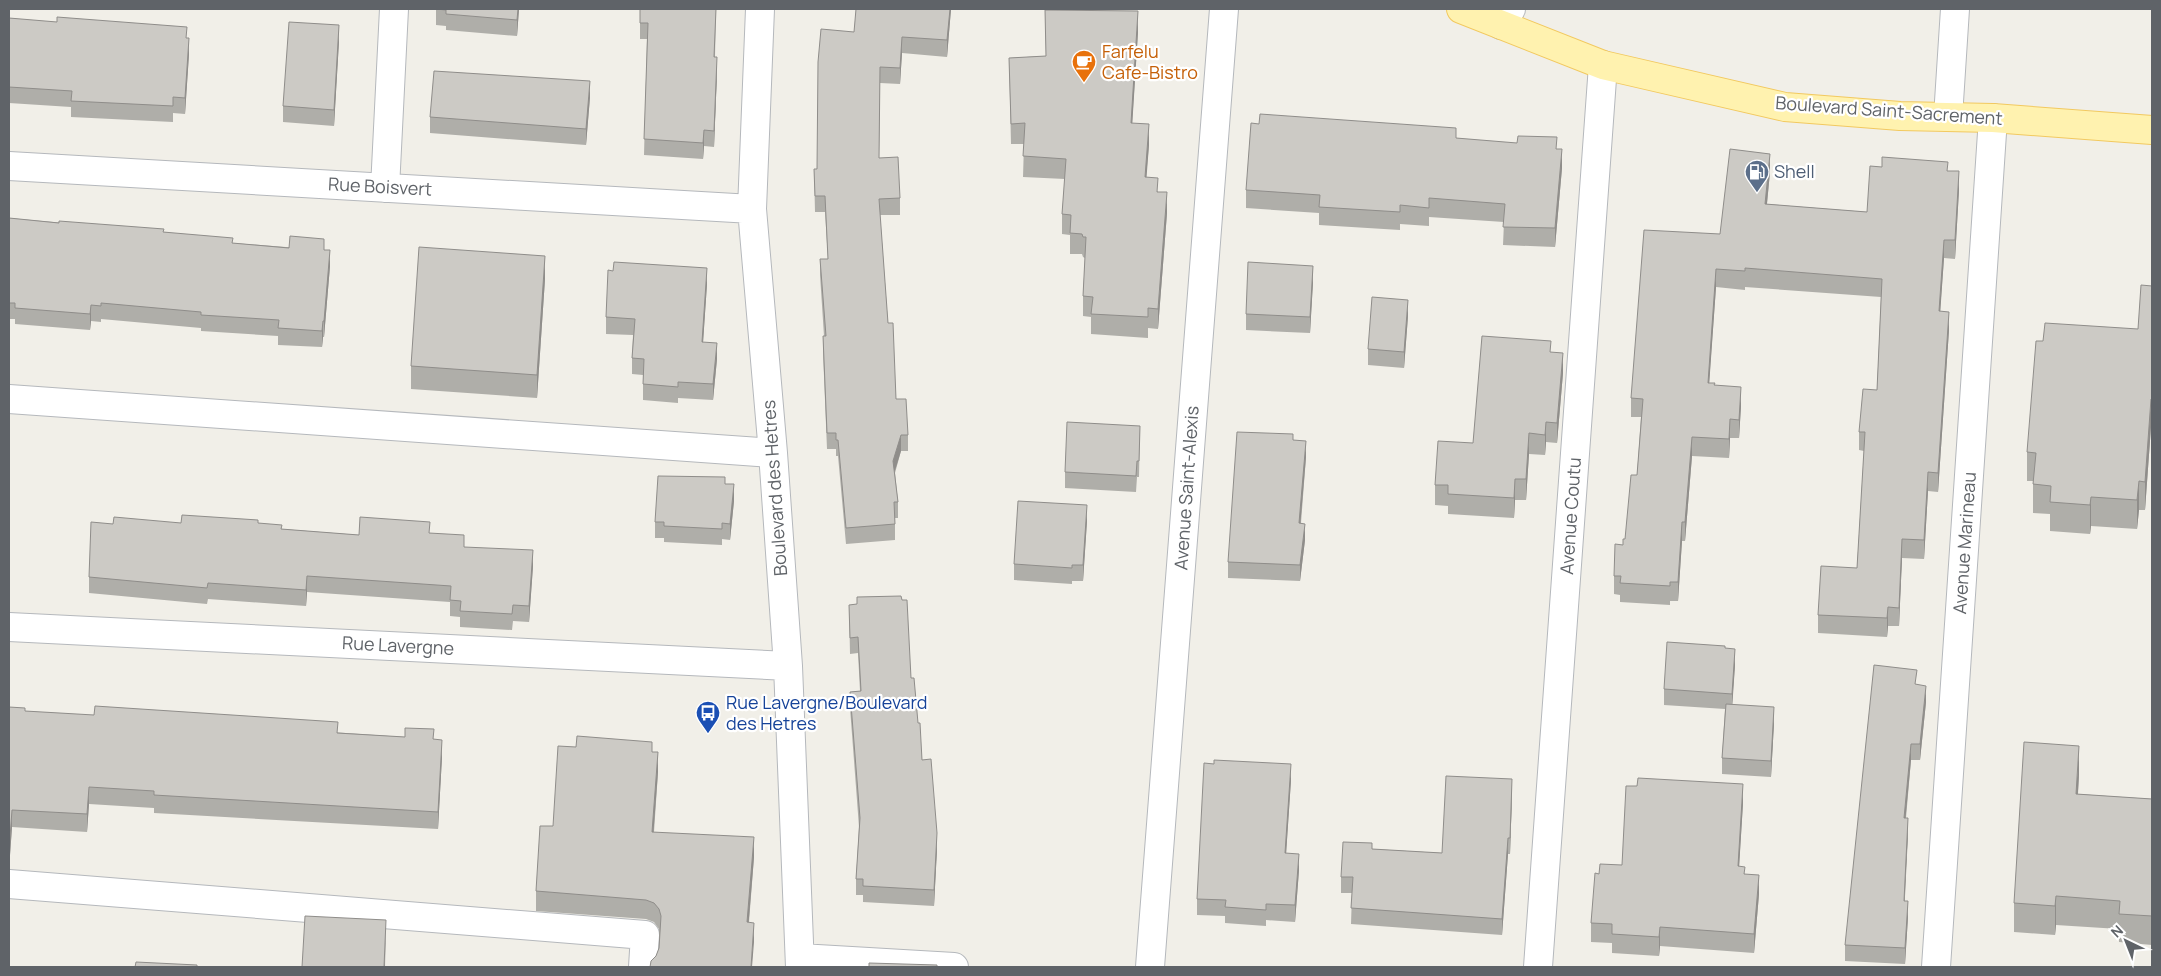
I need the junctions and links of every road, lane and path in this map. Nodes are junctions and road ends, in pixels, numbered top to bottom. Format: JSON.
{"nodes":[{"id":1,"x":394,"y":9,"type":"edge"},
{"id":2,"x":760,"y":9,"type":"edge"},
{"id":3,"x":1224,"y":9,"type":"edge"},
{"id":4,"x":1461,"y":9,"type":"edge"},
{"id":5,"x":1955,"y":9,"type":"edge"},
{"id":6,"x":1506,"y":17,"type":"edge"},
{"id":7,"x":1603,"y":65,"type":"junction"},
{"id":8,"x":1948,"y":117,"type":"junction"},
{"id":9,"x":1993,"y":118,"type":"junction"},
{"id":10,"x":2152,"y":130,"type":"edge"},
{"id":11,"x":9,"y":166,"type":"edge"},
{"id":12,"x":385,"y":188,"type":"junction"},
{"id":13,"x":752,"y":209,"type":"junction"},
{"id":14,"x":9,"y":399,"type":"edge"},
{"id":15,"x":773,"y":453,"type":"junction"},
{"id":16,"x":9,"y":627,"type":"edge"},
{"id":17,"x":788,"y":666,"type":"junction"},
{"id":18,"x":9,"y":884,"type":"edge"},
{"id":19,"x":800,"y":963,"type":"edge"},
{"id":20,"x":643,"y":967,"type":"edge"},
{"id":21,"x":954,"y":967,"type":"edge"},
{"id":22,"x":1150,"y":967,"type":"edge"},
{"id":23,"x":1538,"y":967,"type":"edge"},
{"id":24,"x":1936,"y":967,"type":"edge"}],
"edges":[{"from":1,"to":12,"type":"street"},
{"from":2,"to":13,"type":"street","name":"Boulevard des Hetres"},
{"from":3,"to":22,"type":"street","name":"Avenue Saint-Alexis"},
{"from":4,"to":6,"type":"main road","name":"Boulevard Saint-Sacrement"},
{"from":5,"to":8,"type":"street"},
{"from":6,"to":7,"type":"main road","name":"Boulevard Saint-Sacrement"},
{"from":7,"to":8,"type":"main road","name":"Boulevard Saint-Sacrement"},
{"from":7,"to":23,"type":"street","name":"Avenue Coutu"},
{"from":8,"to":9,"type":"main road","name":"Boulevard Saint-Sacrement"},
{"from":9,"to":10,"type":"main road","name":"Boulevard Saint-Sacrement"},
{"from":9,"to":24,"type":"street","name":"Avenue Marineau"},
{"from":11,"to":12,"type":"street","name":"Rue Boisvert"},
{"from":12,"to":13,"type":"street","name":"Rue Boisvert"},
{"from":13,"to":15,"type":"street","name":"Boulevard des Hetres"},
{"from":14,"to":15,"type":"street"},
{"from":15,"to":17,"type":"street","name":"Boulevard des Hetres"},
{"from":16,"to":17,"type":"street","name":"Rue Lavergne"},
{"from":17,"to":19,"type":"street","name":"Boulevard des Hetres"},
{"from":18,"to":20,"type":"street"},
{"from":19,"to":21,"type":"street"}]}
